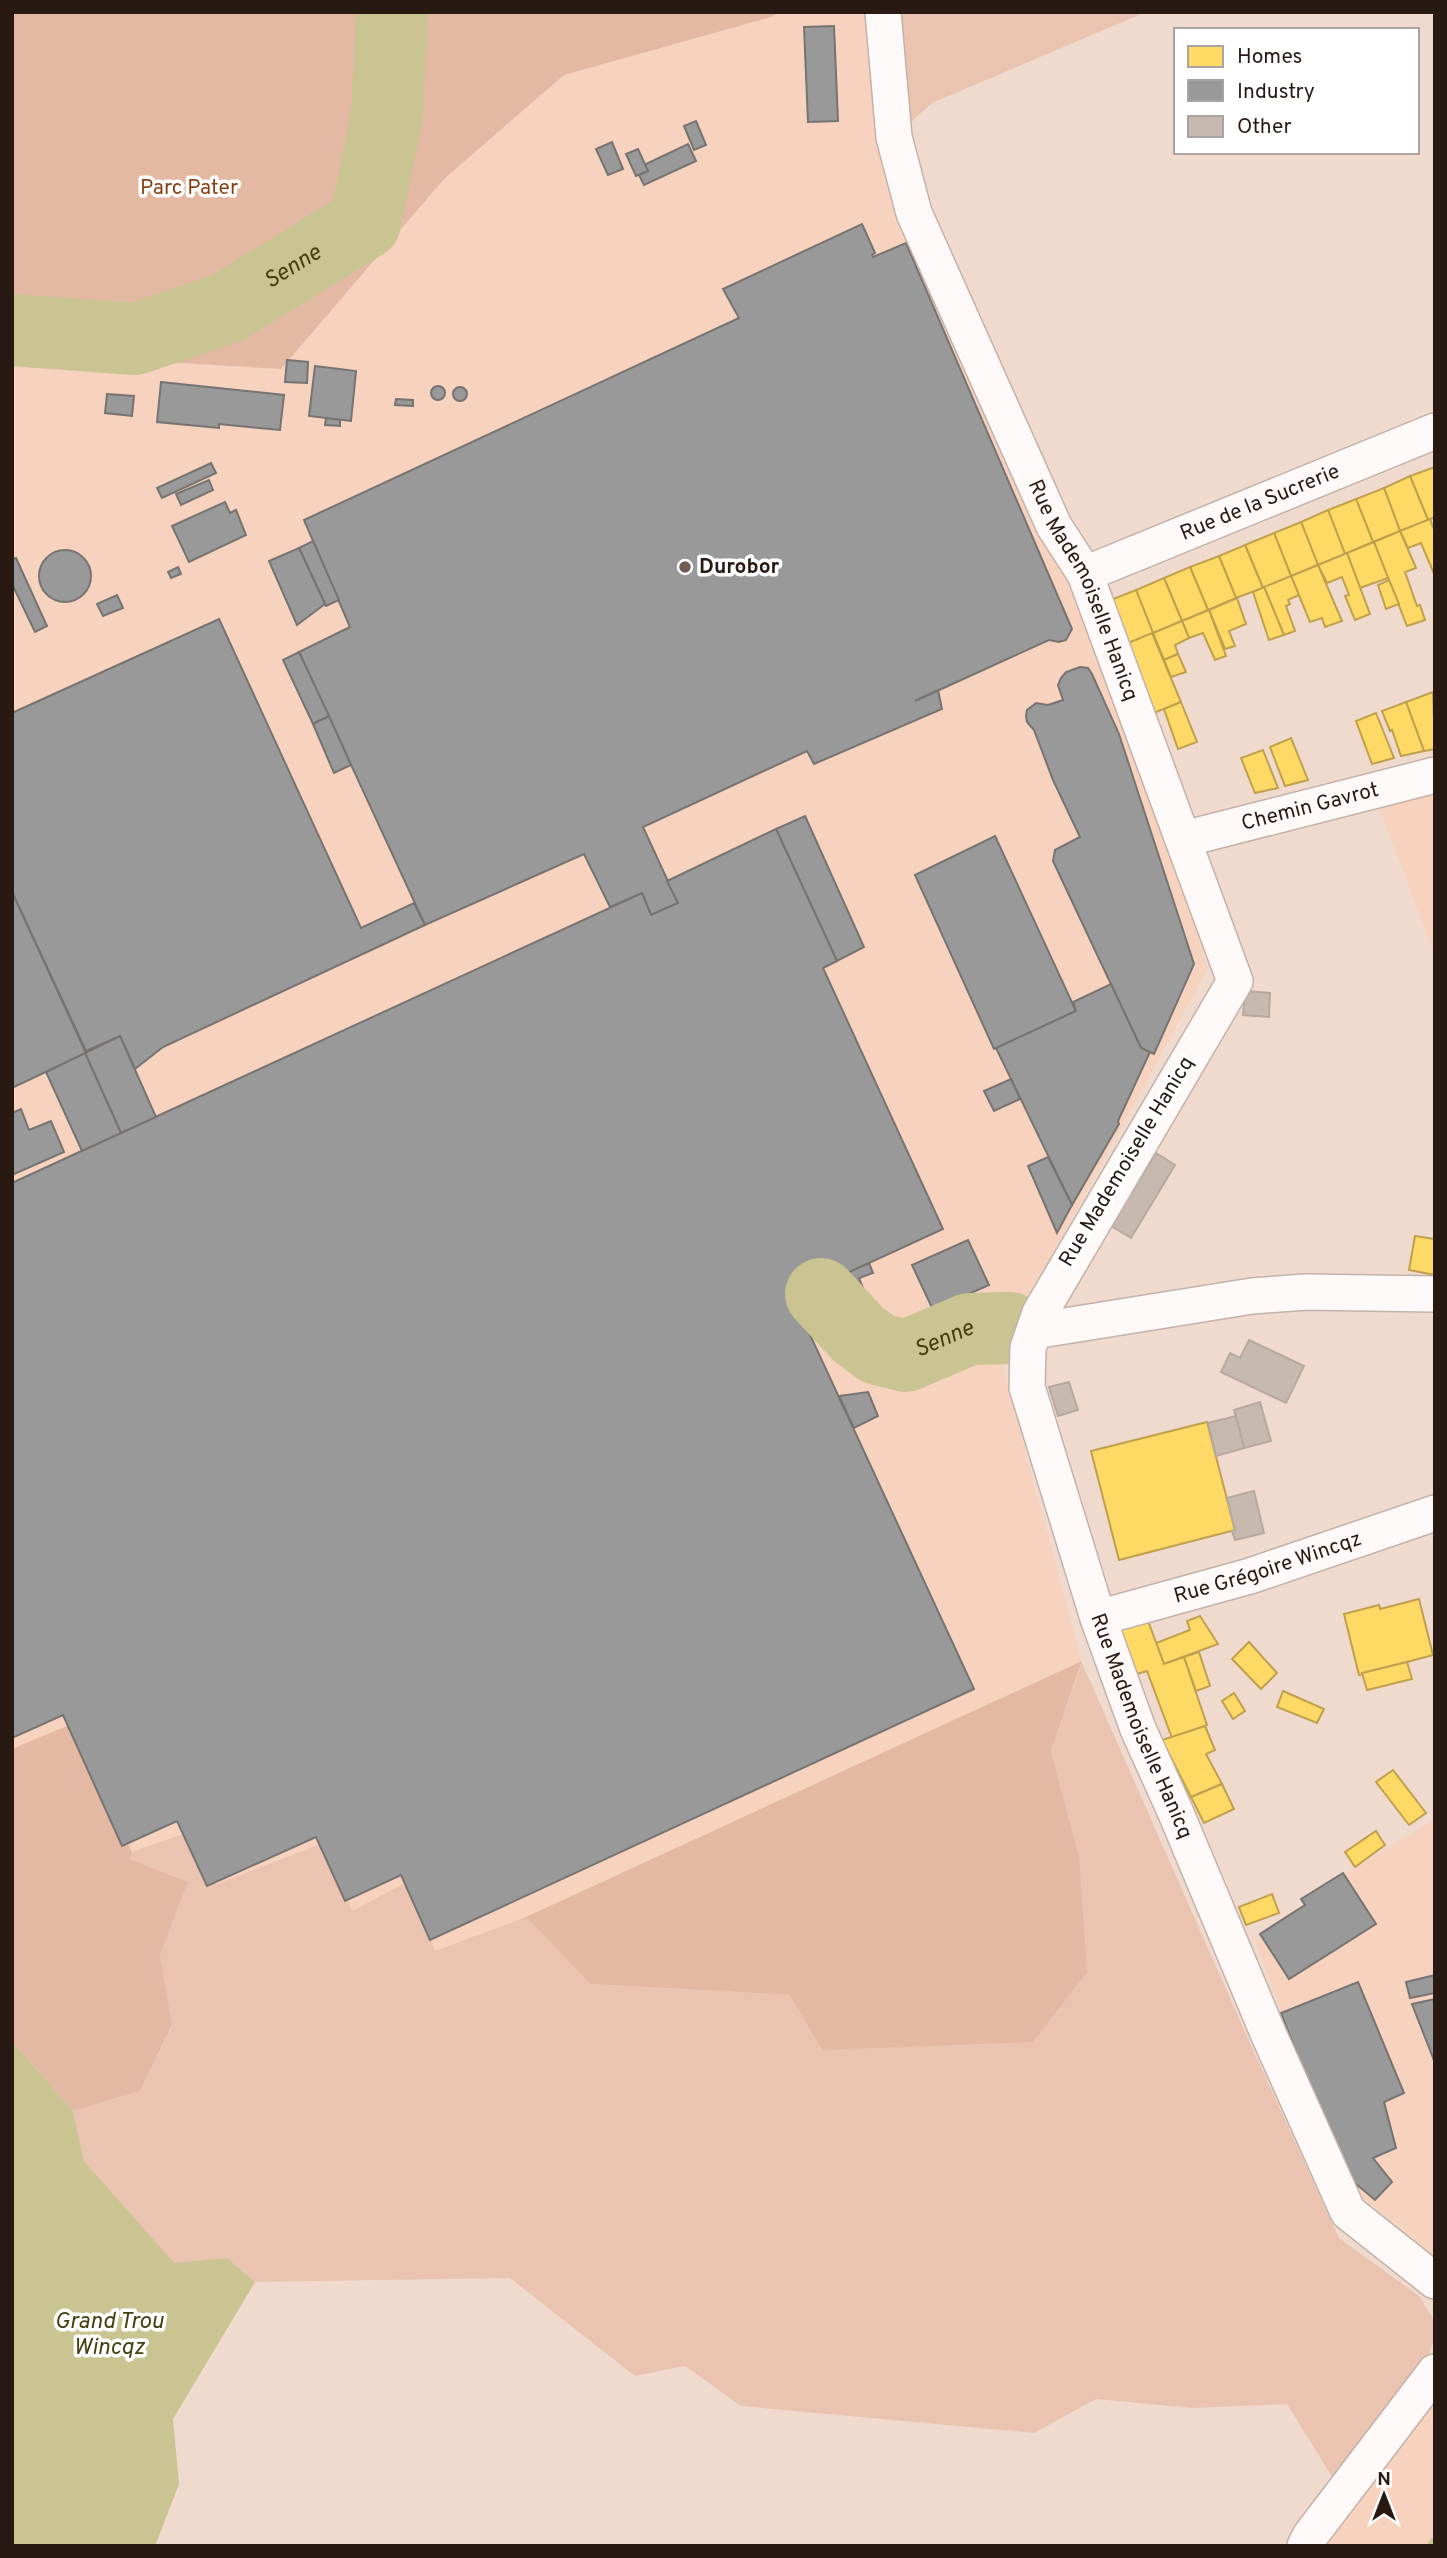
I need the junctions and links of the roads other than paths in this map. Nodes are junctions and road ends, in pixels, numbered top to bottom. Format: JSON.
{"nodes":[{"id":1,"x":883,"y":12,"type":"edge"},
{"id":2,"x":1435,"y":431,"type":"edge"},
{"id":3,"x":1085,"y":574,"type":"junction"},
{"id":4,"x":1435,"y":775,"type":"edge"},
{"id":5,"x":1184,"y":839,"type":"junction"},
{"id":6,"x":1435,"y":1294,"type":"edge"},
{"id":7,"x":1034,"y":1331,"type":"junction"},
{"id":8,"x":1435,"y":1513,"type":"edge"},
{"id":9,"x":1098,"y":1618,"type":"junction"},
{"id":10,"x":1435,"y":2281,"type":"edge"},
{"id":11,"x":1435,"y":2372,"type":"edge"},
{"id":12,"x":1305,"y":2546,"type":"edge"}],
"edges":[{"from":1,"to":3,"type":"street","name":"Rue Mademoiselle Hanicq"},
{"from":2,"to":3,"type":"street","name":"Rue de la Sucrerie"},
{"from":3,"to":5,"type":"street","name":"Rue Mademoiselle Hanicq"},
{"from":4,"to":5,"type":"street","name":"Chemin Gavrot"},
{"from":5,"to":7,"type":"street","name":"Rue Mademoiselle Hanicq"},
{"from":6,"to":7,"type":"street"},
{"from":7,"to":9,"type":"street","name":"Rue Mademoiselle Hanicq"},
{"from":8,"to":9,"type":"street","name":"Rue Grégoire Wincqz"},
{"from":9,"to":10,"type":"street","name":"Rue Mademoiselle Hanicq"},
{"from":11,"to":12,"type":"street"}]}
